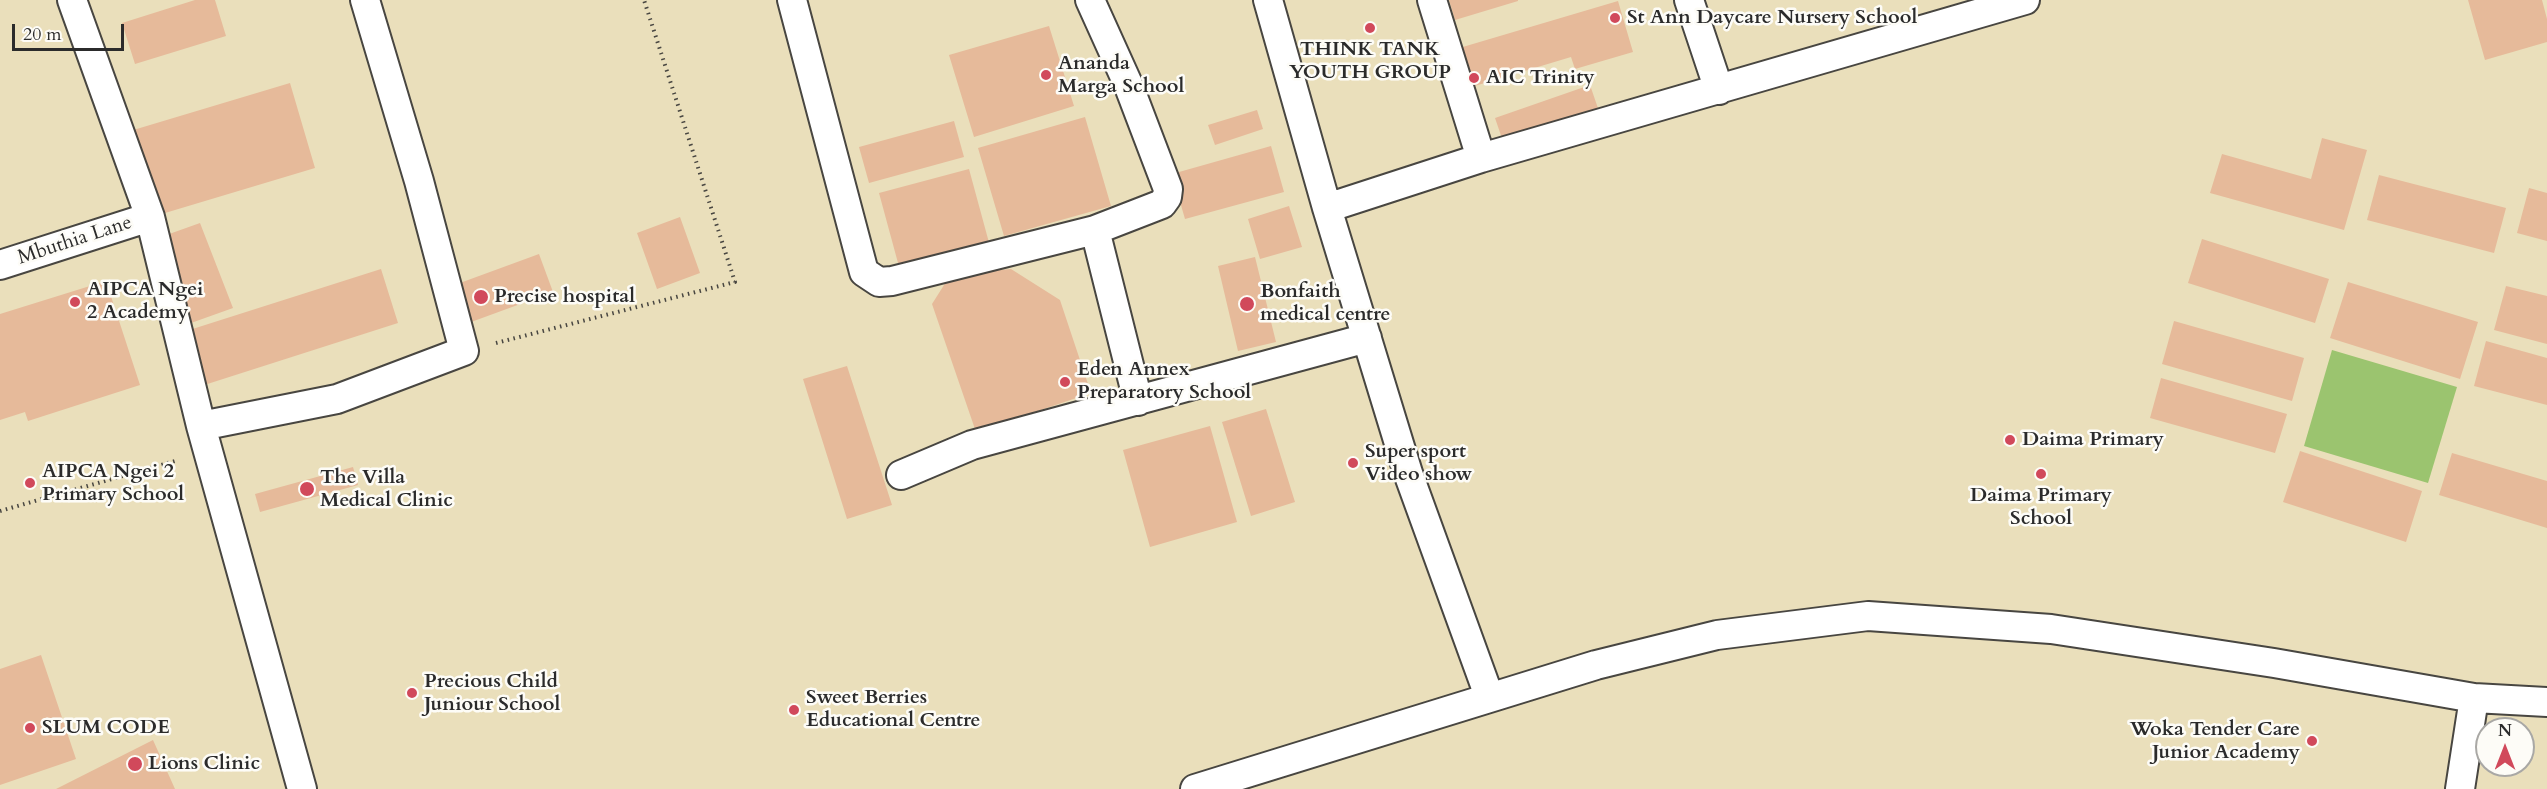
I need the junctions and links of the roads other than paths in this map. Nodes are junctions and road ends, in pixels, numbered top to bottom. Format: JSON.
{"nodes":[{"id":1,"x":72,"y":0,"type":"edge"},
{"id":2,"x":365,"y":0,"type":"edge"},
{"id":3,"x":792,"y":0,"type":"edge"},
{"id":4,"x":1090,"y":0,"type":"edge"},
{"id":5,"x":1268,"y":0,"type":"edge"},
{"id":6,"x":1432,"y":0,"type":"edge"},
{"id":7,"x":1689,"y":0,"type":"edge"},
{"id":8,"x":2025,"y":0,"type":"edge"},
{"id":9,"x":1945,"y":12,"type":"edge"},
{"id":10,"x":1719,"y":90,"type":"junction"},
{"id":11,"x":1481,"y":158,"type":"junction"},
{"id":12,"x":1327,"y":208,"type":"junction"},
{"id":13,"x":150,"y":217,"type":"junction"},
{"id":14,"x":1095,"y":230,"type":"junction"},
{"id":15,"x":0,"y":265,"type":"edge"},
{"id":16,"x":1367,"y":338,"type":"junction"},
{"id":17,"x":1138,"y":400,"type":"junction"},
{"id":18,"x":205,"y":438,"type":"junction"},
{"id":19,"x":901,"y":474,"type":"dead end"},
{"id":20,"x":1489,"y":696,"type":"junction"},
{"id":21,"x":2474,"y":698,"type":"junction"},
{"id":22,"x":2547,"y":702,"type":"edge"},
{"id":23,"x":302,"y":789,"type":"edge"},
{"id":24,"x":1195,"y":789,"type":"edge"},
{"id":25,"x":2460,"y":789,"type":"edge"}],
"edges":[{"from":1,"to":13,"type":"street"},
{"from":2,"to":18,"type":"street"},
{"from":3,"to":14,"type":"street"},
{"from":4,"to":14,"type":"street"},
{"from":5,"to":12,"type":"street"},
{"from":6,"to":11,"type":"street"},
{"from":7,"to":10,"type":"street"},
{"from":8,"to":9,"type":"street"},
{"from":9,"to":10,"type":"street"},
{"from":10,"to":11,"type":"street"},
{"from":11,"to":12,"type":"street"},
{"from":12,"to":16,"type":"street"},
{"from":13,"to":15,"type":"street","name":"Mbuthia Lane"},
{"from":13,"to":18,"type":"street"},
{"from":14,"to":17,"type":"street"},
{"from":16,"to":17,"type":"street"},
{"from":16,"to":20,"type":"street"},
{"from":17,"to":19,"type":"street"},
{"from":18,"to":23,"type":"street"},
{"from":20,"to":21,"type":"street"},
{"from":20,"to":24,"type":"street"},
{"from":21,"to":22,"type":"street"},
{"from":21,"to":25,"type":"street"}]}
